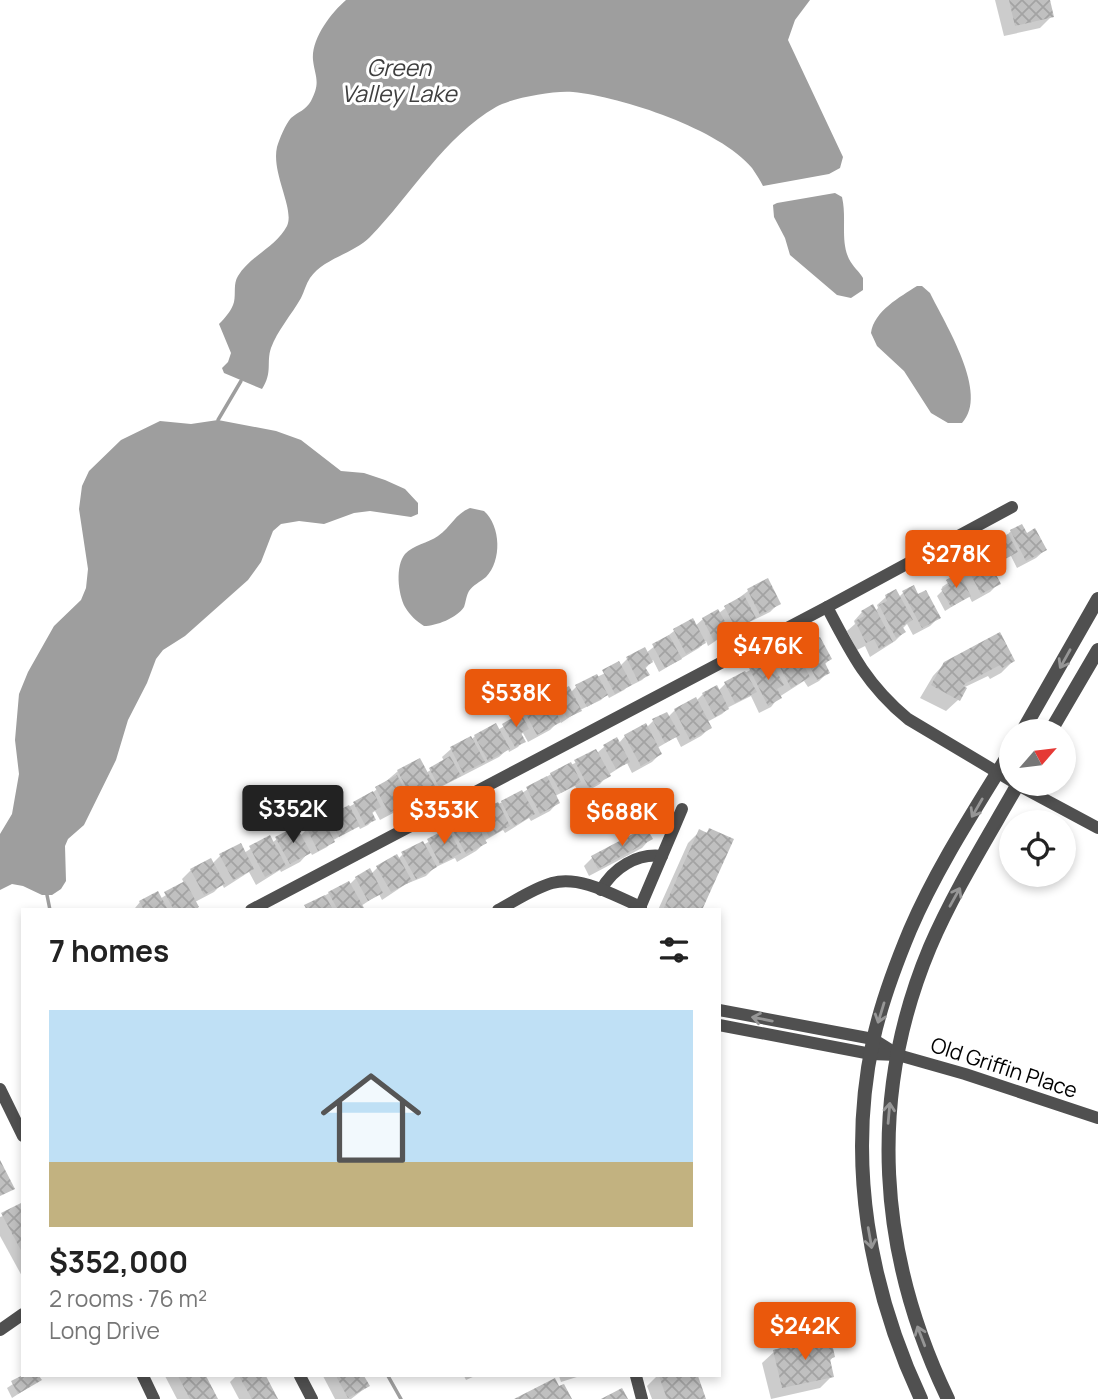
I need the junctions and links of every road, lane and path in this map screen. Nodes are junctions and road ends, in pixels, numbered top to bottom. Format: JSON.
{"nodes":[{"id":1,"x":1013,"y":507,"type":"dead end"},
{"id":2,"x":1098,"y":599,"type":"edge"},
{"id":3,"x":827,"y":607,"type":"junction"},
{"id":4,"x":1098,"y":650,"type":"edge"},
{"id":5,"x":1029,"y":719,"type":"edge"},
{"id":6,"x":1058,"y":719,"type":"edge"},
{"id":7,"x":998,"y":772,"type":"joint"},
{"id":8,"x":1011,"y":796,"type":"edge"},
{"id":9,"x":1040,"y":796,"type":"edge"},
{"id":10,"x":682,"y":809,"type":"dead end"},
{"id":11,"x":1098,"y":828,"type":"edge"},
{"id":12,"x":662,"y":856,"type":"junction"},
{"id":13,"x":601,"y":890,"type":"junction"},
{"id":14,"x":255,"y":908,"type":"edge"},
{"id":15,"x":502,"y":908,"type":"edge"},
{"id":16,"x":638,"y":908,"type":"edge"},
{"id":17,"x":640,"y":908,"type":"edge"},
{"id":18,"x":721,"y":1009,"type":"edge"},
{"id":19,"x":787,"y":1024,"type":"junction"},
{"id":20,"x":721,"y":1026,"type":"edge"},
{"id":21,"x":783,"y":1039,"type":"junction"},
{"id":22,"x":873,"y":1039,"type":"junction"},
{"id":23,"x":871,"y":1054,"type":"junction"},
{"id":24,"x":898,"y":1055,"type":"junction"},
{"id":25,"x":0,"y":1089,"type":"edge"},
{"id":26,"x":1098,"y":1118,"type":"edge"},
{"id":27,"x":21,"y":1132,"type":"edge"},
{"id":28,"x":21,"y":1315,"type":"edge"},
{"id":29,"x":0,"y":1331,"type":"edge"},
{"id":30,"x":143,"y":1377,"type":"edge"},
{"id":31,"x":301,"y":1377,"type":"edge"},
{"id":32,"x":636,"y":1377,"type":"edge"},
{"id":33,"x":154,"y":1399,"type":"edge"},
{"id":34,"x":312,"y":1399,"type":"edge"},
{"id":35,"x":642,"y":1399,"type":"edge"},
{"id":36,"x":921,"y":1399,"type":"edge"},
{"id":37,"x":948,"y":1399,"type":"edge"}],
"edges":[{"from":1,"to":3,"type":"street"},
{"from":2,"to":5,"type":"street","one_way":true},
{"from":3,"to":7,"type":"street"},
{"from":3,"to":14,"type":"street"},
{"from":4,"to":6,"type":"street"},
{"from":7,"to":22,"type":"street","one_way":true},
{"from":24,"to":8,"type":"street","one_way":true},
{"from":9,"to":11,"type":"street"},
{"from":10,"to":12,"type":"street"},
{"from":12,"to":13,"type":"street"},
{"from":12,"to":17,"type":"street"},
{"from":13,"to":15,"type":"street"},
{"from":13,"to":16,"type":"street"},
{"from":19,"to":18,"type":"street","one_way":true},
{"from":19,"to":21,"type":"street"},
{"from":19,"to":22,"type":"street"},
{"from":20,"to":21,"type":"street"},
{"from":21,"to":23,"type":"street"},
{"from":22,"to":23,"type":"street"},
{"from":22,"to":24,"type":"street"},
{"from":23,"to":24,"type":"street"},
{"from":23,"to":36,"type":"street","one_way":true},
{"from":24,"to":26,"type":"street","name":"Old Griffin Place"},
{"from":37,"to":24,"type":"street","one_way":true},
{"from":25,"to":27,"type":"street"},
{"from":28,"to":29,"type":"street"},
{"from":30,"to":33,"type":"street"},
{"from":31,"to":34,"type":"street"},
{"from":32,"to":35,"type":"street"}]}
